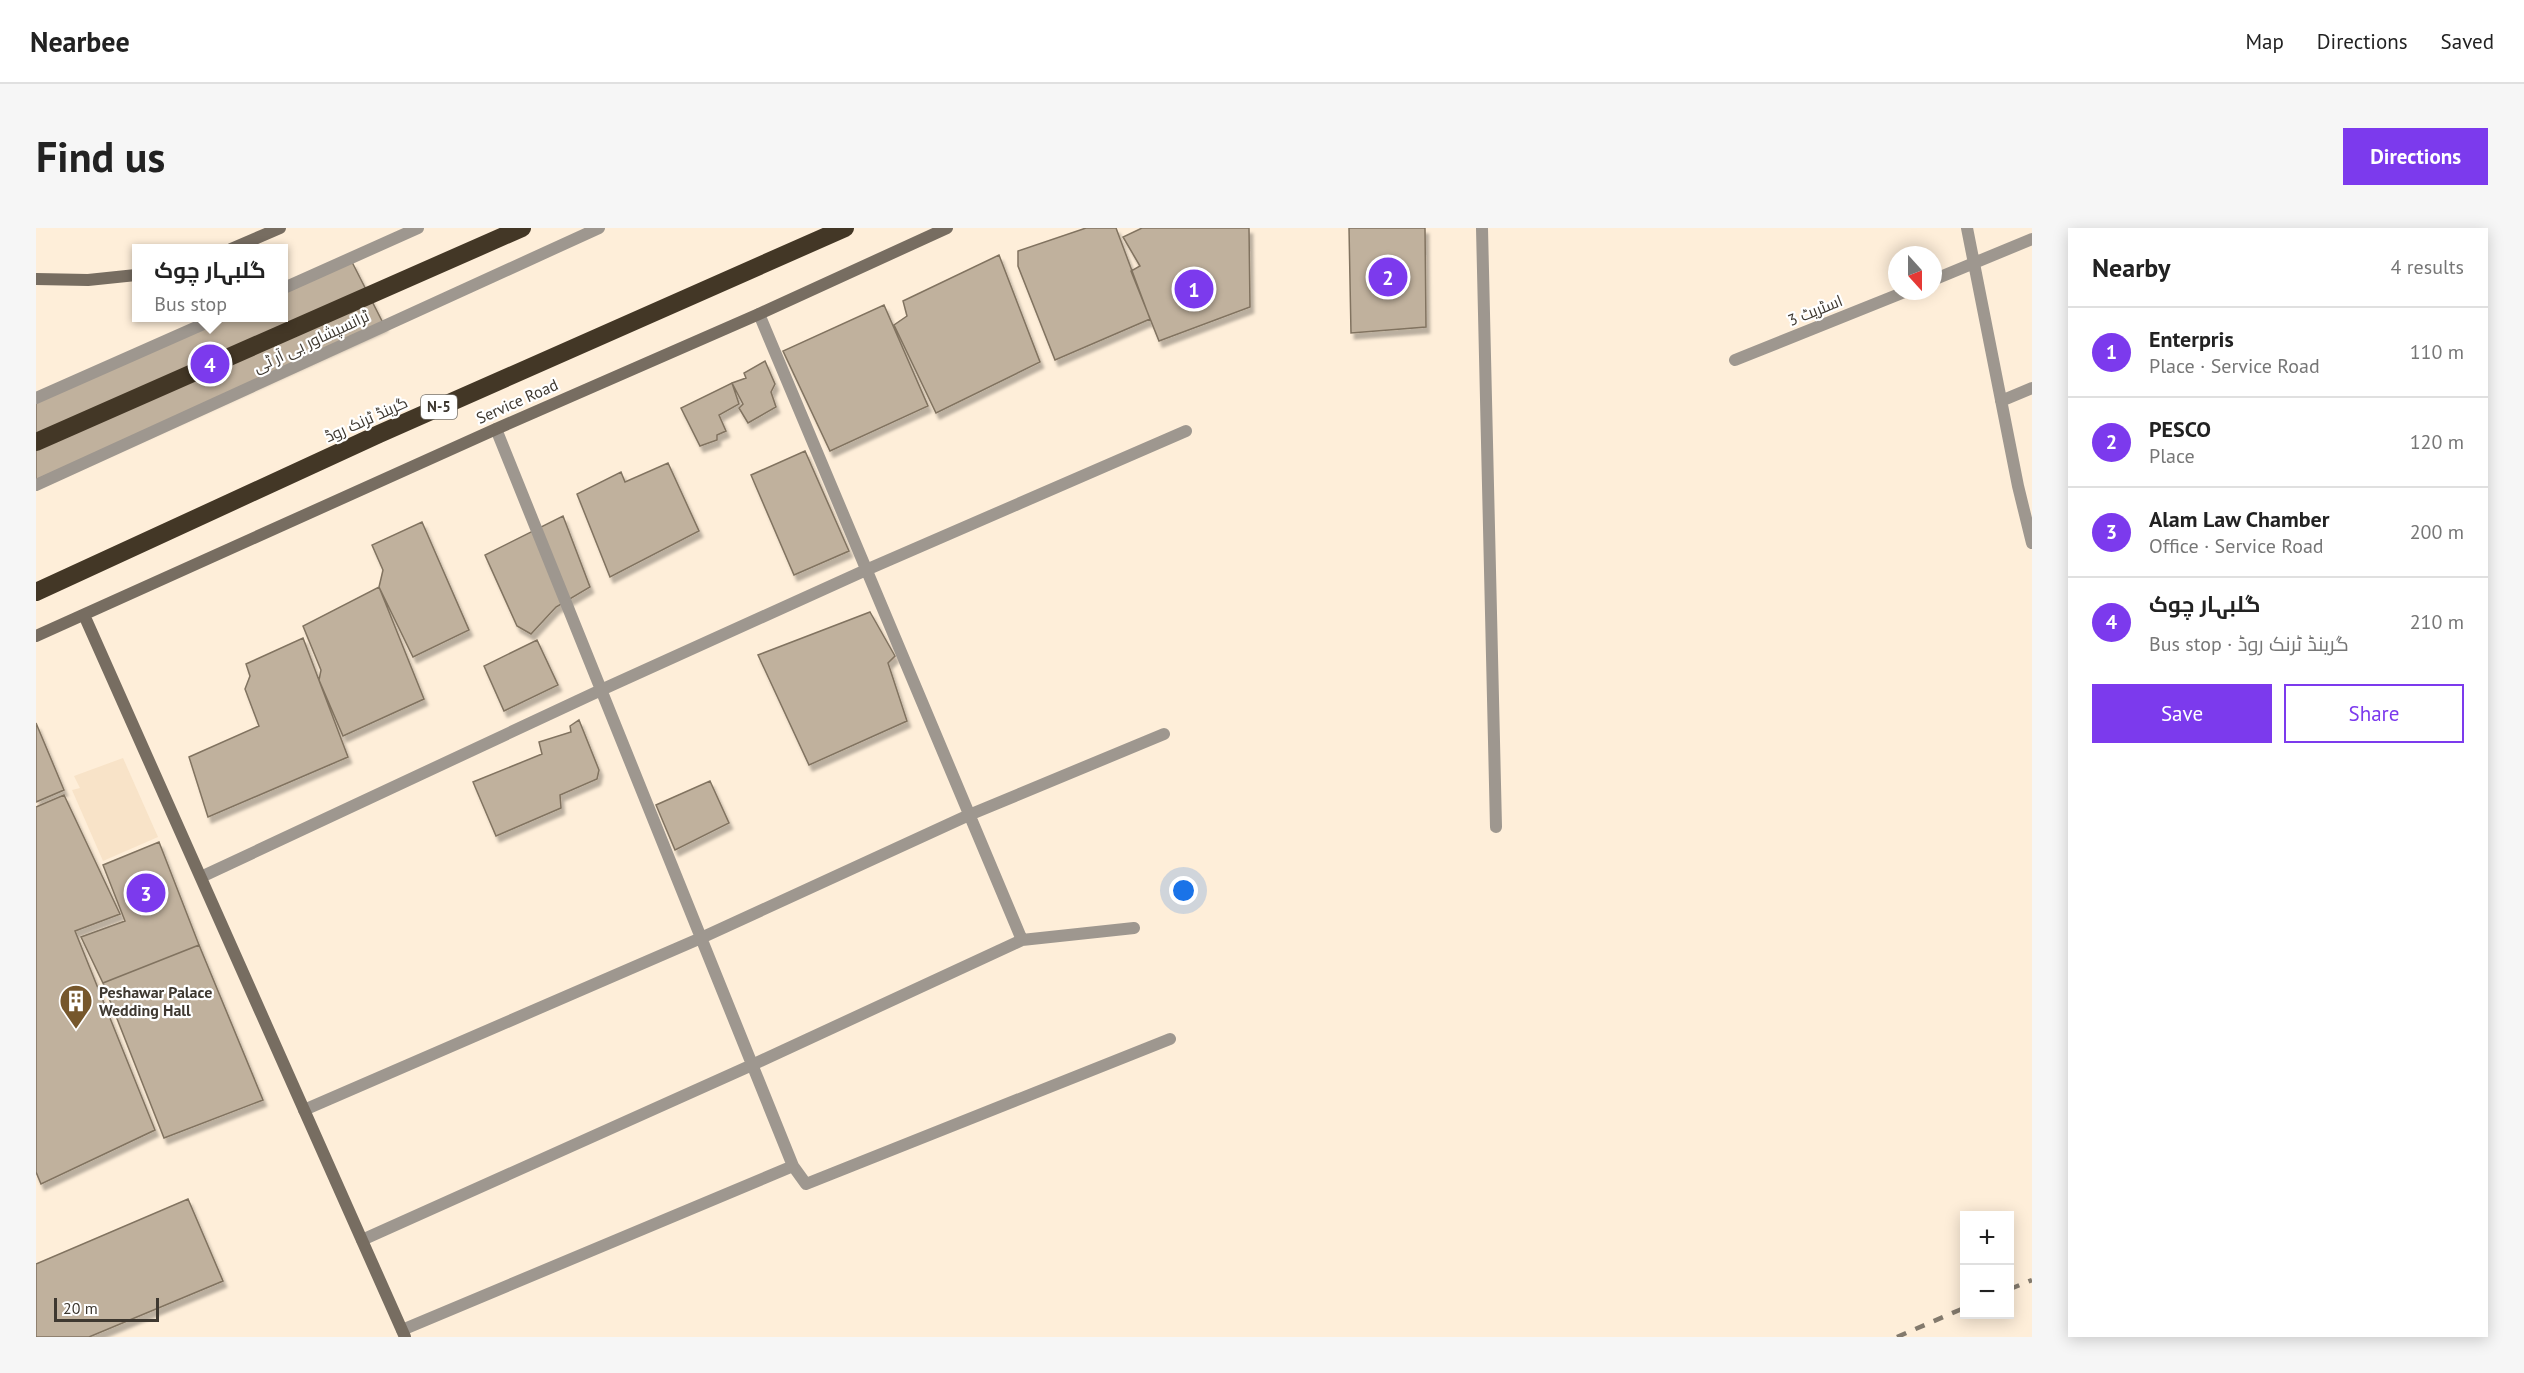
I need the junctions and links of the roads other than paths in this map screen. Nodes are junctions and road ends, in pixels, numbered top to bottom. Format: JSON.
{"nodes":[{"id":1,"x":280,"y":228,"type":"edge"},
{"id":2,"x":418,"y":228,"type":"edge"},
{"id":3,"x":522,"y":228,"type":"edge"},
{"id":4,"x":599,"y":228,"type":"edge"},
{"id":5,"x":845,"y":228,"type":"edge"},
{"id":6,"x":947,"y":228,"type":"edge"},
{"id":7,"x":1482,"y":228,"type":"edge"},
{"id":8,"x":1967,"y":228,"type":"edge"},
{"id":9,"x":2032,"y":239,"type":"edge"},
{"id":10,"x":243,"y":244,"type":"edge"},
{"id":11,"x":1974,"y":264,"type":"junction"},
{"id":12,"x":132,"y":275,"type":"edge"},
{"id":13,"x":1942,"y":276,"type":"edge"},
{"id":14,"x":36,"y":279,"type":"edge"},
{"id":15,"x":288,"y":286,"type":"edge"},
{"id":16,"x":1888,"y":299,"type":"edge"},
{"id":17,"x":759,"y":314,"type":"junction"},
{"id":18,"x":208,"y":322,"type":"edge"},
{"id":19,"x":1735,"y":360,"type":"dead end"},
{"id":20,"x":2032,"y":388,"type":"edge"},
{"id":21,"x":36,"y":398,"type":"edge"},
{"id":22,"x":2001,"y":401,"type":"junction"},
{"id":23,"x":496,"y":429,"type":"junction"},
{"id":24,"x":1186,"y":431,"type":"dead end"},
{"id":25,"x":36,"y":442,"type":"edge"},
{"id":26,"x":36,"y":485,"type":"edge"},
{"id":27,"x":2032,"y":543,"type":"edge"},
{"id":28,"x":866,"y":570,"type":"junction"},
{"id":29,"x":36,"y":592,"type":"edge"},
{"id":30,"x":84,"y":615,"type":"junction"},
{"id":31,"x":36,"y":636,"type":"edge"},
{"id":32,"x":602,"y":690,"type":"junction"},
{"id":33,"x":1164,"y":734,"type":"dead end"},
{"id":34,"x":969,"y":815,"type":"junction"},
{"id":35,"x":1496,"y":827,"type":"dead end"},
{"id":36,"x":201,"y":878,"type":"junction"},
{"id":37,"x":1134,"y":928,"type":"dead end"},
{"id":38,"x":701,"y":938,"type":"junction"},
{"id":39,"x":1022,"y":940,"type":"junction"},
{"id":40,"x":1170,"y":1039,"type":"dead end"},
{"id":41,"x":752,"y":1065,"type":"junction"},
{"id":42,"x":304,"y":1110,"type":"junction"},
{"id":43,"x":793,"y":1166,"type":"junction"},
{"id":44,"x":362,"y":1240,"type":"junction"},
{"id":45,"x":404,"y":1334,"type":"edge"}],
"edges":[{"from":1,"to":10,"type":"street"},
{"from":2,"to":15,"type":"street"},
{"from":3,"to":25,"type":"highway"},
{"from":4,"to":26,"type":"street","name":"ٹرانسپشاور بی آر ٹی"},
{"from":5,"to":29,"type":"highway","name":"گرینڈ ٹرنک روڈ","number":"N-5"},
{"from":6,"to":17,"type":"street","name":"Service Road"},
{"from":7,"to":35,"type":"street"},
{"from":8,"to":11,"type":"street"},
{"from":9,"to":11,"type":"street"},
{"from":11,"to":13,"type":"street"},
{"from":11,"to":22,"type":"street"},
{"from":12,"to":14,"type":"street"},
{"from":16,"to":19,"type":"street","name":"اسٹریٹ 3"},
{"from":17,"to":23,"type":"street","name":"Service Road"},
{"from":17,"to":28,"type":"street"},
{"from":18,"to":21,"type":"street"},
{"from":20,"to":22,"type":"street"},
{"from":22,"to":27,"type":"street"},
{"from":23,"to":30,"type":"street","name":"Service Road"},
{"from":23,"to":32,"type":"street"},
{"from":24,"to":28,"type":"street"},
{"from":28,"to":32,"type":"street"},
{"from":28,"to":34,"type":"street"},
{"from":30,"to":31,"type":"street","name":"Service Road"},
{"from":30,"to":36,"type":"street"},
{"from":32,"to":36,"type":"street"},
{"from":32,"to":38,"type":"street"},
{"from":33,"to":34,"type":"street"},
{"from":34,"to":38,"type":"street"},
{"from":34,"to":39,"type":"street"},
{"from":36,"to":42,"type":"street"},
{"from":37,"to":39,"type":"street"},
{"from":38,"to":41,"type":"street"},
{"from":38,"to":42,"type":"street"},
{"from":39,"to":41,"type":"street"},
{"from":40,"to":43,"type":"street"},
{"from":41,"to":43,"type":"street"},
{"from":41,"to":44,"type":"street"},
{"from":42,"to":44,"type":"street"},
{"from":43,"to":45,"type":"street"},
{"from":44,"to":45,"type":"street"}]}
